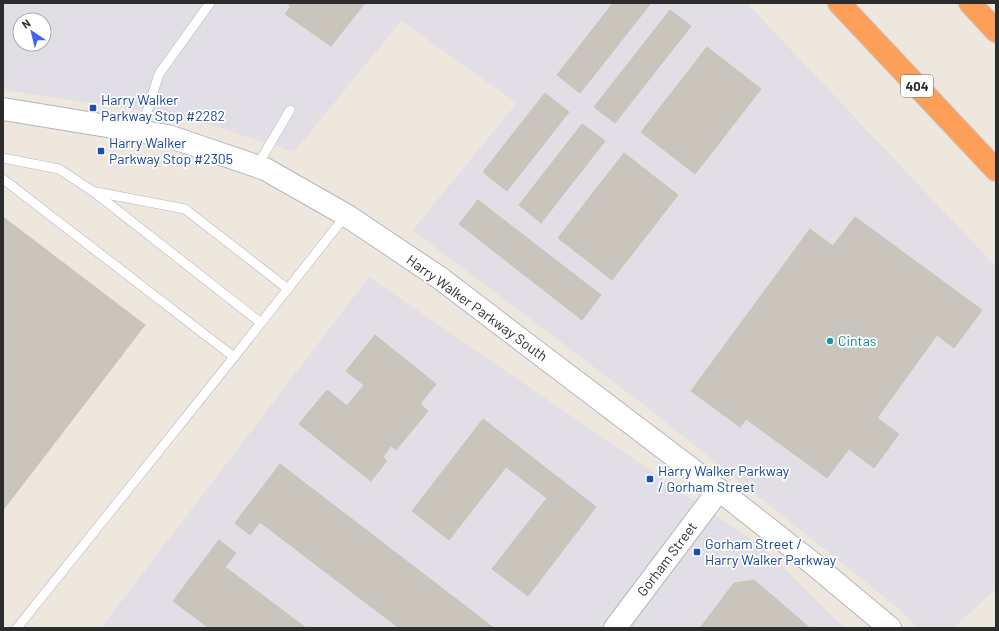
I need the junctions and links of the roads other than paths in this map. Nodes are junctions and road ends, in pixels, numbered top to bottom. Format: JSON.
{"nodes":[{"id":1,"x":210,"y":3,"type":"edge"},
{"id":2,"x":839,"y":3,"type":"edge"},
{"id":3,"x":970,"y":3,"type":"edge"},
{"id":4,"x":996,"y":31,"type":"edge"},
{"id":5,"x":3,"y":109,"type":"edge"},
{"id":6,"x":290,"y":110,"type":"dead end"},
{"id":7,"x":140,"y":131,"type":"junction"},
{"id":8,"x":3,"y":158,"type":"edge"},
{"id":9,"x":257,"y":166,"type":"junction"},
{"id":10,"x":996,"y":170,"type":"edge"},
{"id":11,"x":3,"y":178,"type":"edge"},
{"id":12,"x":94,"y":192,"type":"junction"},
{"id":13,"x":346,"y":215,"type":"junction"},
{"id":14,"x":288,"y":289,"type":"junction"},
{"id":15,"x":261,"y":323,"type":"junction"},
{"id":16,"x":234,"y":357,"type":"junction"},
{"id":17,"x":719,"y":490,"type":"junction"},
{"id":18,"x":17,"y":628,"type":"edge"},
{"id":19,"x":615,"y":628,"type":"edge"},
{"id":20,"x":890,"y":628,"type":"edge"}],
"edges":[{"from":1,"to":7,"type":"lane"},
{"from":2,"to":10,"type":"highway","number":"404"},
{"from":3,"to":4,"type":"highway"},
{"from":5,"to":7,"type":"street","name":"Harry Walker Parkway South"},
{"from":6,"to":9,"type":"lane"},
{"from":7,"to":9,"type":"street","name":"Harry Walker Parkway South"},
{"from":8,"to":12,"type":"lane"},
{"from":9,"to":13,"type":"street","name":"Harry Walker Parkway South"},
{"from":11,"to":16,"type":"lane"},
{"from":12,"to":14,"type":"lane"},
{"from":12,"to":15,"type":"lane"},
{"from":13,"to":14,"type":"lane"},
{"from":13,"to":17,"type":"street","name":"Harry Walker Parkway South"},
{"from":14,"to":15,"type":"lane"},
{"from":15,"to":16,"type":"lane"},
{"from":16,"to":18,"type":"lane"},
{"from":17,"to":19,"type":"street","name":"Gorham Street"},
{"from":17,"to":20,"type":"street","name":"Harry Walker Parkway South"}]}
